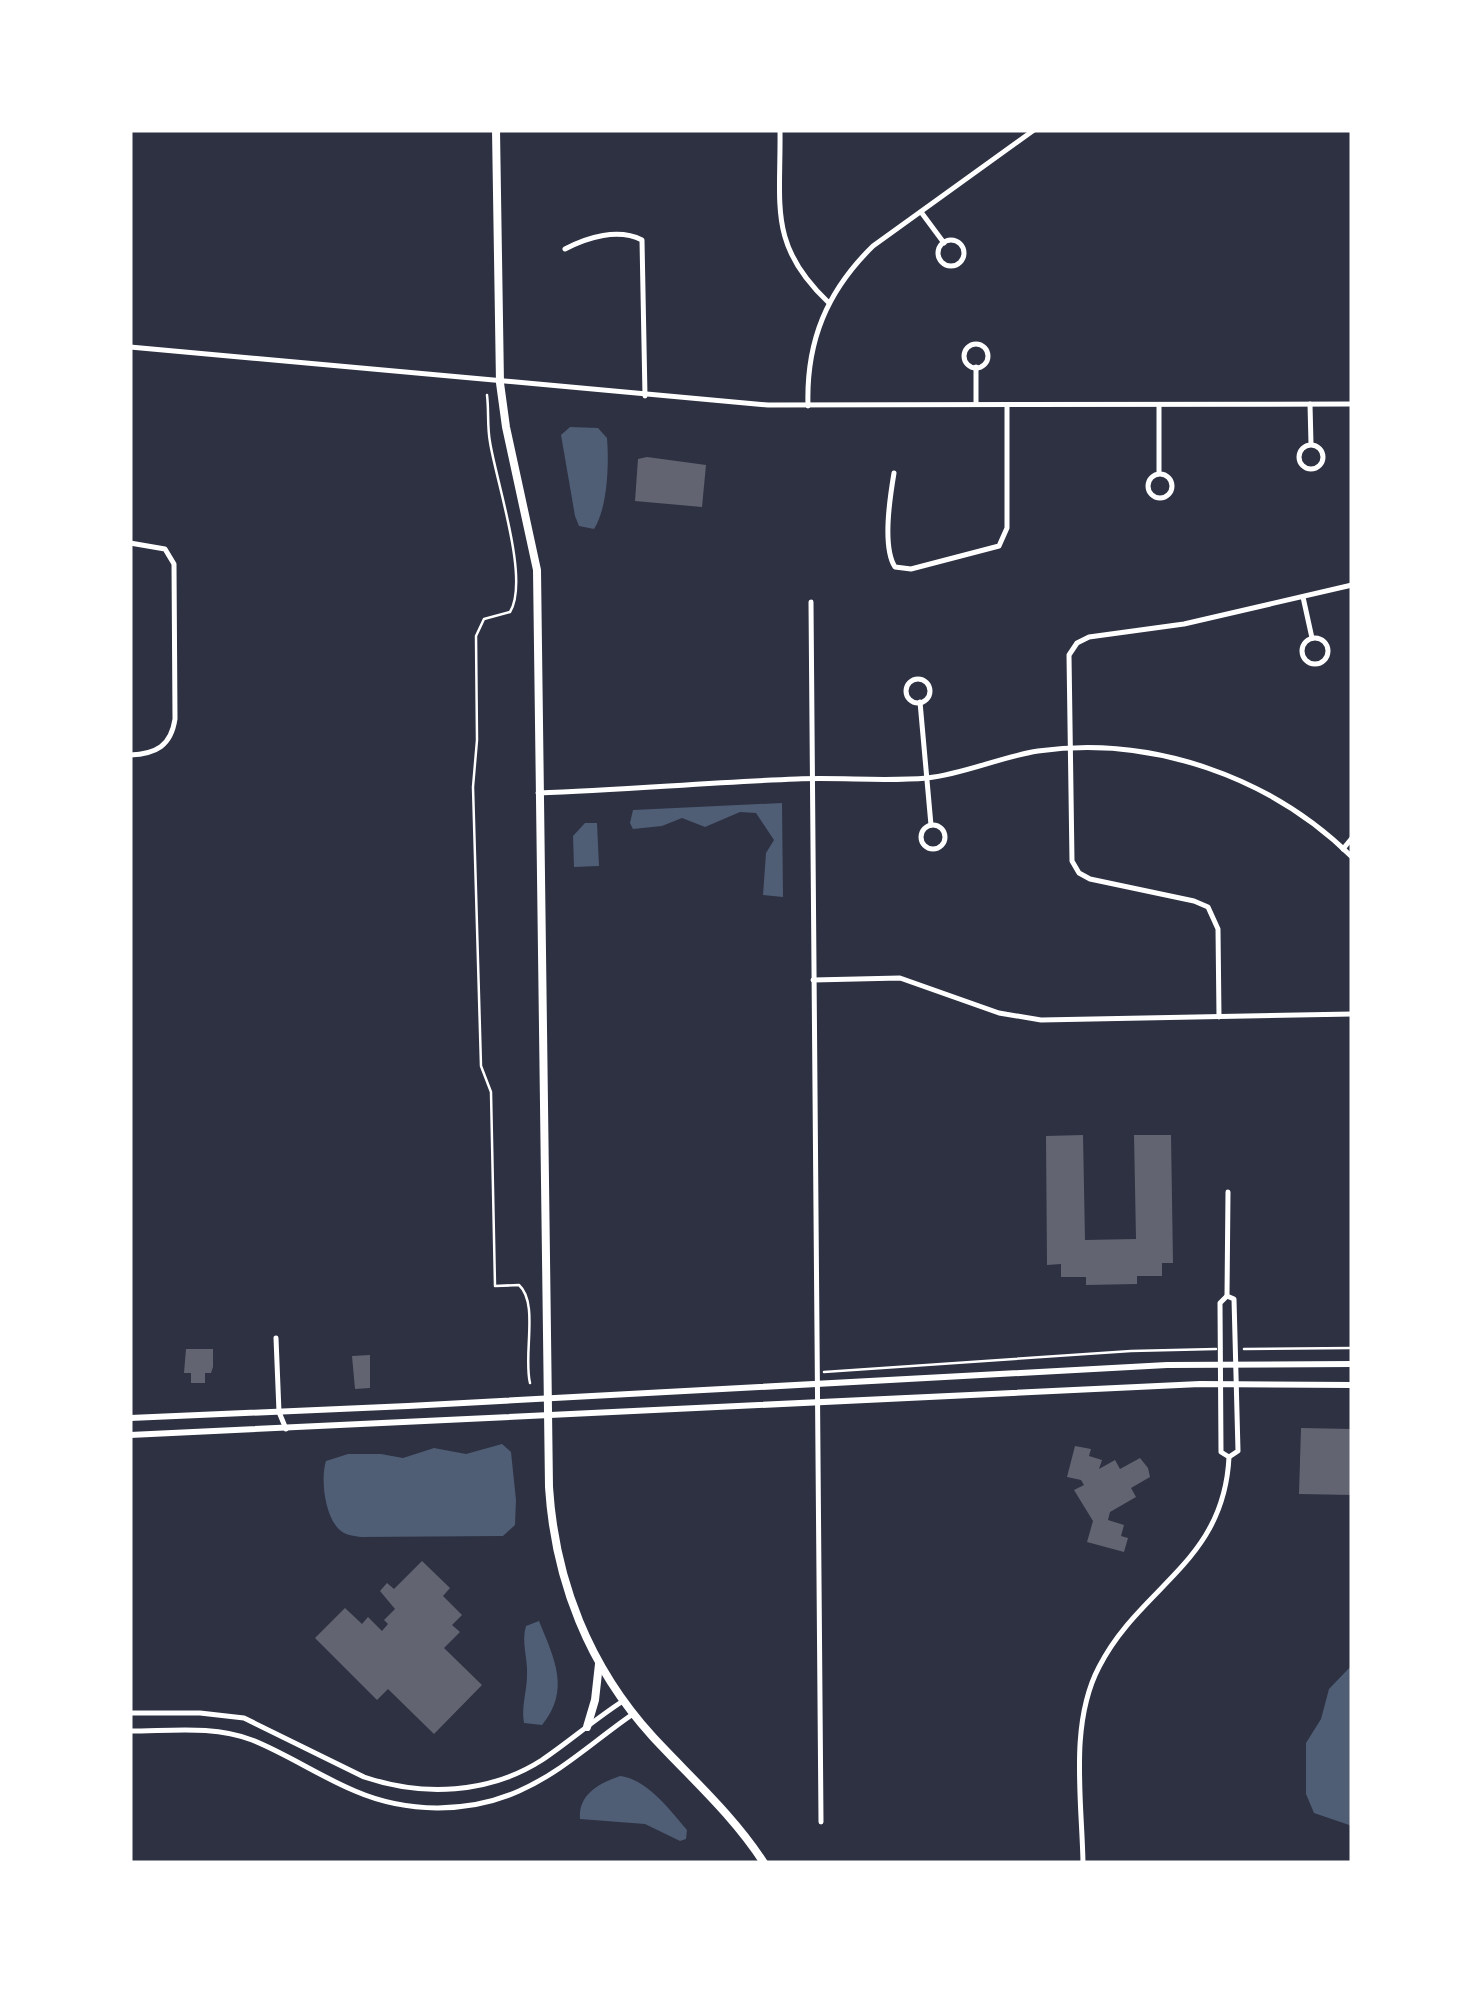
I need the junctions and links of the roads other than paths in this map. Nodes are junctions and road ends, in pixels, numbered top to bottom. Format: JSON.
{"nodes":[{"id":1,"x":496,"y":130,"type":"edge"},
{"id":2,"x":780,"y":130,"type":"edge"},
{"id":3,"x":1034,"y":130,"type":"edge"},
{"id":4,"x":921,"y":212,"type":"junction"},
{"id":5,"x":944,"y":243,"type":"junction"},
{"id":6,"x":565,"y":249,"type":"dead end"},
{"id":7,"x":828,"y":302,"type":"junction"},
{"id":8,"x":130,"y":347,"type":"edge"},
{"id":9,"x":976,"y":367,"type":"junction"},
{"id":10,"x":500,"y":383,"type":"junction"},
{"id":11,"x":645,"y":396,"type":"junction"},
{"id":12,"x":1310,"y":404,"type":"junction"},
{"id":13,"x":1352,"y":404,"type":"edge"},
{"id":14,"x":976,"y":405,"type":"junction"},
{"id":15,"x":1006,"y":405,"type":"junction"},
{"id":16,"x":808,"y":406,"type":"junction"},
{"id":17,"x":1158,"y":406,"type":"junction"},
{"id":18,"x":1311,"y":444,"type":"junction"},
{"id":19,"x":894,"y":473,"type":"dead end"},
{"id":20,"x":1160,"y":474,"type":"junction"},
{"id":21,"x":130,"y":543,"type":"edge"},
{"id":22,"x":1352,"y":585,"type":"edge"},
{"id":23,"x":1303,"y":597,"type":"junction"},
{"id":24,"x":811,"y":602,"type":"dead end"},
{"id":25,"x":1312,"y":638,"type":"junction"},
{"id":26,"x":920,"y":702,"type":"junction"},
{"id":27,"x":1070,"y":748,"type":"junction"},
{"id":28,"x":130,"y":754,"type":"edge"},
{"id":29,"x":811,"y":778,"type":"junction"},
{"id":30,"x":927,"y":778,"type":"junction"},
{"id":31,"x":538,"y":793,"type":"junction"},
{"id":32,"x":931,"y":825,"type":"junction"},
{"id":33,"x":1352,"y":838,"type":"edge"},
{"id":34,"x":1343,"y":849,"type":"junction"},
{"id":35,"x":1352,"y":858,"type":"edge"},
{"id":36,"x":813,"y":980,"type":"junction"},
{"id":37,"x":1352,"y":1014,"type":"edge"},
{"id":38,"x":1219,"y":1017,"type":"junction"},
{"id":39,"x":1228,"y":1192,"type":"dead end"},
{"id":40,"x":1227,"y":1296,"type":"junction"},
{"id":41,"x":276,"y":1338,"type":"dead end"},
{"id":42,"x":1236,"y":1362,"type":"junction"},
{"id":43,"x":1220,"y":1363,"type":"junction"},
{"id":44,"x":1352,"y":1364,"type":"edge"},
{"id":45,"x":1237,"y":1383,"type":"junction"},
{"id":46,"x":816,"y":1384,"type":"junction"},
{"id":47,"x":1220,"y":1384,"type":"junction"},
{"id":48,"x":1352,"y":1384,"type":"edge"},
{"id":49,"x":548,"y":1399,"type":"junction"},
{"id":50,"x":816,"y":1402,"type":"junction"},
{"id":51,"x":278,"y":1412,"type":"junction"},
{"id":52,"x":548,"y":1416,"type":"junction"},
{"id":53,"x":130,"y":1418,"type":"edge"},
{"id":54,"x":286,"y":1429,"type":"junction"},
{"id":55,"x":130,"y":1435,"type":"edge"},
{"id":56,"x":1229,"y":1457,"type":"junction"},
{"id":57,"x":599,"y":1664,"type":"junction"},
{"id":58,"x":623,"y":1701,"type":"junction"},
{"id":59,"x":130,"y":1714,"type":"edge"},
{"id":60,"x":633,"y":1714,"type":"junction"},
{"id":61,"x":587,"y":1726,"type":"junction"},
{"id":62,"x":130,"y":1731,"type":"edge"},
{"id":63,"x":821,"y":1822,"type":"dead end"},
{"id":64,"x":764,"y":1863,"type":"edge"},
{"id":65,"x":1083,"y":1863,"type":"edge"}],
"edges":[{"from":1,"to":10,"type":"main road"},
{"from":2,"to":7,"type":"street"},
{"from":3,"to":4,"type":"street"},
{"from":4,"to":5,"type":"street"},
{"from":4,"to":7,"type":"street"},
{"from":5,"to":5,"type":"street"},
{"from":6,"to":11,"type":"street"},
{"from":7,"to":16,"type":"street"},
{"from":8,"to":10,"type":"street"},
{"from":9,"to":9,"type":"street"},
{"from":9,"to":14,"type":"street"},
{"from":10,"to":11,"type":"street"},
{"from":10,"to":31,"type":"main road"},
{"from":11,"to":16,"type":"street"},
{"from":12,"to":13,"type":"street"},
{"from":12,"to":17,"type":"street"},
{"from":12,"to":18,"type":"street"},
{"from":14,"to":15,"type":"street"},
{"from":14,"to":16,"type":"street"},
{"from":15,"to":17,"type":"street"},
{"from":15,"to":19,"type":"street"},
{"from":17,"to":20,"type":"street"},
{"from":18,"to":18,"type":"street"},
{"from":20,"to":20,"type":"street"},
{"from":21,"to":28,"type":"street"},
{"from":22,"to":23,"type":"street"},
{"from":23,"to":25,"type":"street"},
{"from":23,"to":27,"type":"street"},
{"from":24,"to":29,"type":"street"},
{"from":25,"to":25,"type":"street"},
{"from":26,"to":26,"type":"street"},
{"from":26,"to":30,"type":"street"},
{"from":27,"to":30,"type":"street"},
{"from":27,"to":34,"type":"street"},
{"from":27,"to":38,"type":"street"},
{"from":29,"to":30,"type":"street"},
{"from":29,"to":31,"type":"street"},
{"from":29,"to":36,"type":"street"},
{"from":30,"to":32,"type":"street"},
{"from":31,"to":49,"type":"main road"},
{"from":32,"to":32,"type":"street"},
{"from":33,"to":34,"type":"street"},
{"from":34,"to":35,"type":"street"},
{"from":36,"to":38,"type":"street"},
{"from":36,"to":46,"type":"street"},
{"from":37,"to":38,"type":"street"},
{"from":39,"to":40,"type":"street"},
{"from":40,"to":42,"type":"street"},
{"from":40,"to":43,"type":"street"},
{"from":41,"to":51,"type":"street"},
{"from":42,"to":43,"type":"street"},
{"from":42,"to":44,"type":"street"},
{"from":42,"to":45,"type":"street"},
{"from":43,"to":46,"type":"street"},
{"from":43,"to":47,"type":"street"},
{"from":45,"to":47,"type":"street"},
{"from":45,"to":48,"type":"street"},
{"from":45,"to":56,"type":"street"},
{"from":46,"to":49,"type":"street"},
{"from":46,"to":50,"type":"street"},
{"from":47,"to":50,"type":"street"},
{"from":47,"to":56,"type":"street"},
{"from":49,"to":51,"type":"street"},
{"from":49,"to":52,"type":"main road"},
{"from":50,"to":52,"type":"street"},
{"from":50,"to":63,"type":"street"},
{"from":51,"to":53,"type":"street"},
{"from":51,"to":54,"type":"street"},
{"from":52,"to":54,"type":"street"},
{"from":52,"to":57,"type":"main road"},
{"from":54,"to":55,"type":"street"},
{"from":56,"to":65,"type":"street"},
{"from":57,"to":58,"type":"main road"},
{"from":57,"to":61,"type":"main road"},
{"from":58,"to":60,"type":"main road"},
{"from":58,"to":61,"type":"street"},
{"from":59,"to":61,"type":"street"},
{"from":60,"to":62,"type":"street"},
{"from":60,"to":64,"type":"main road"}]}
